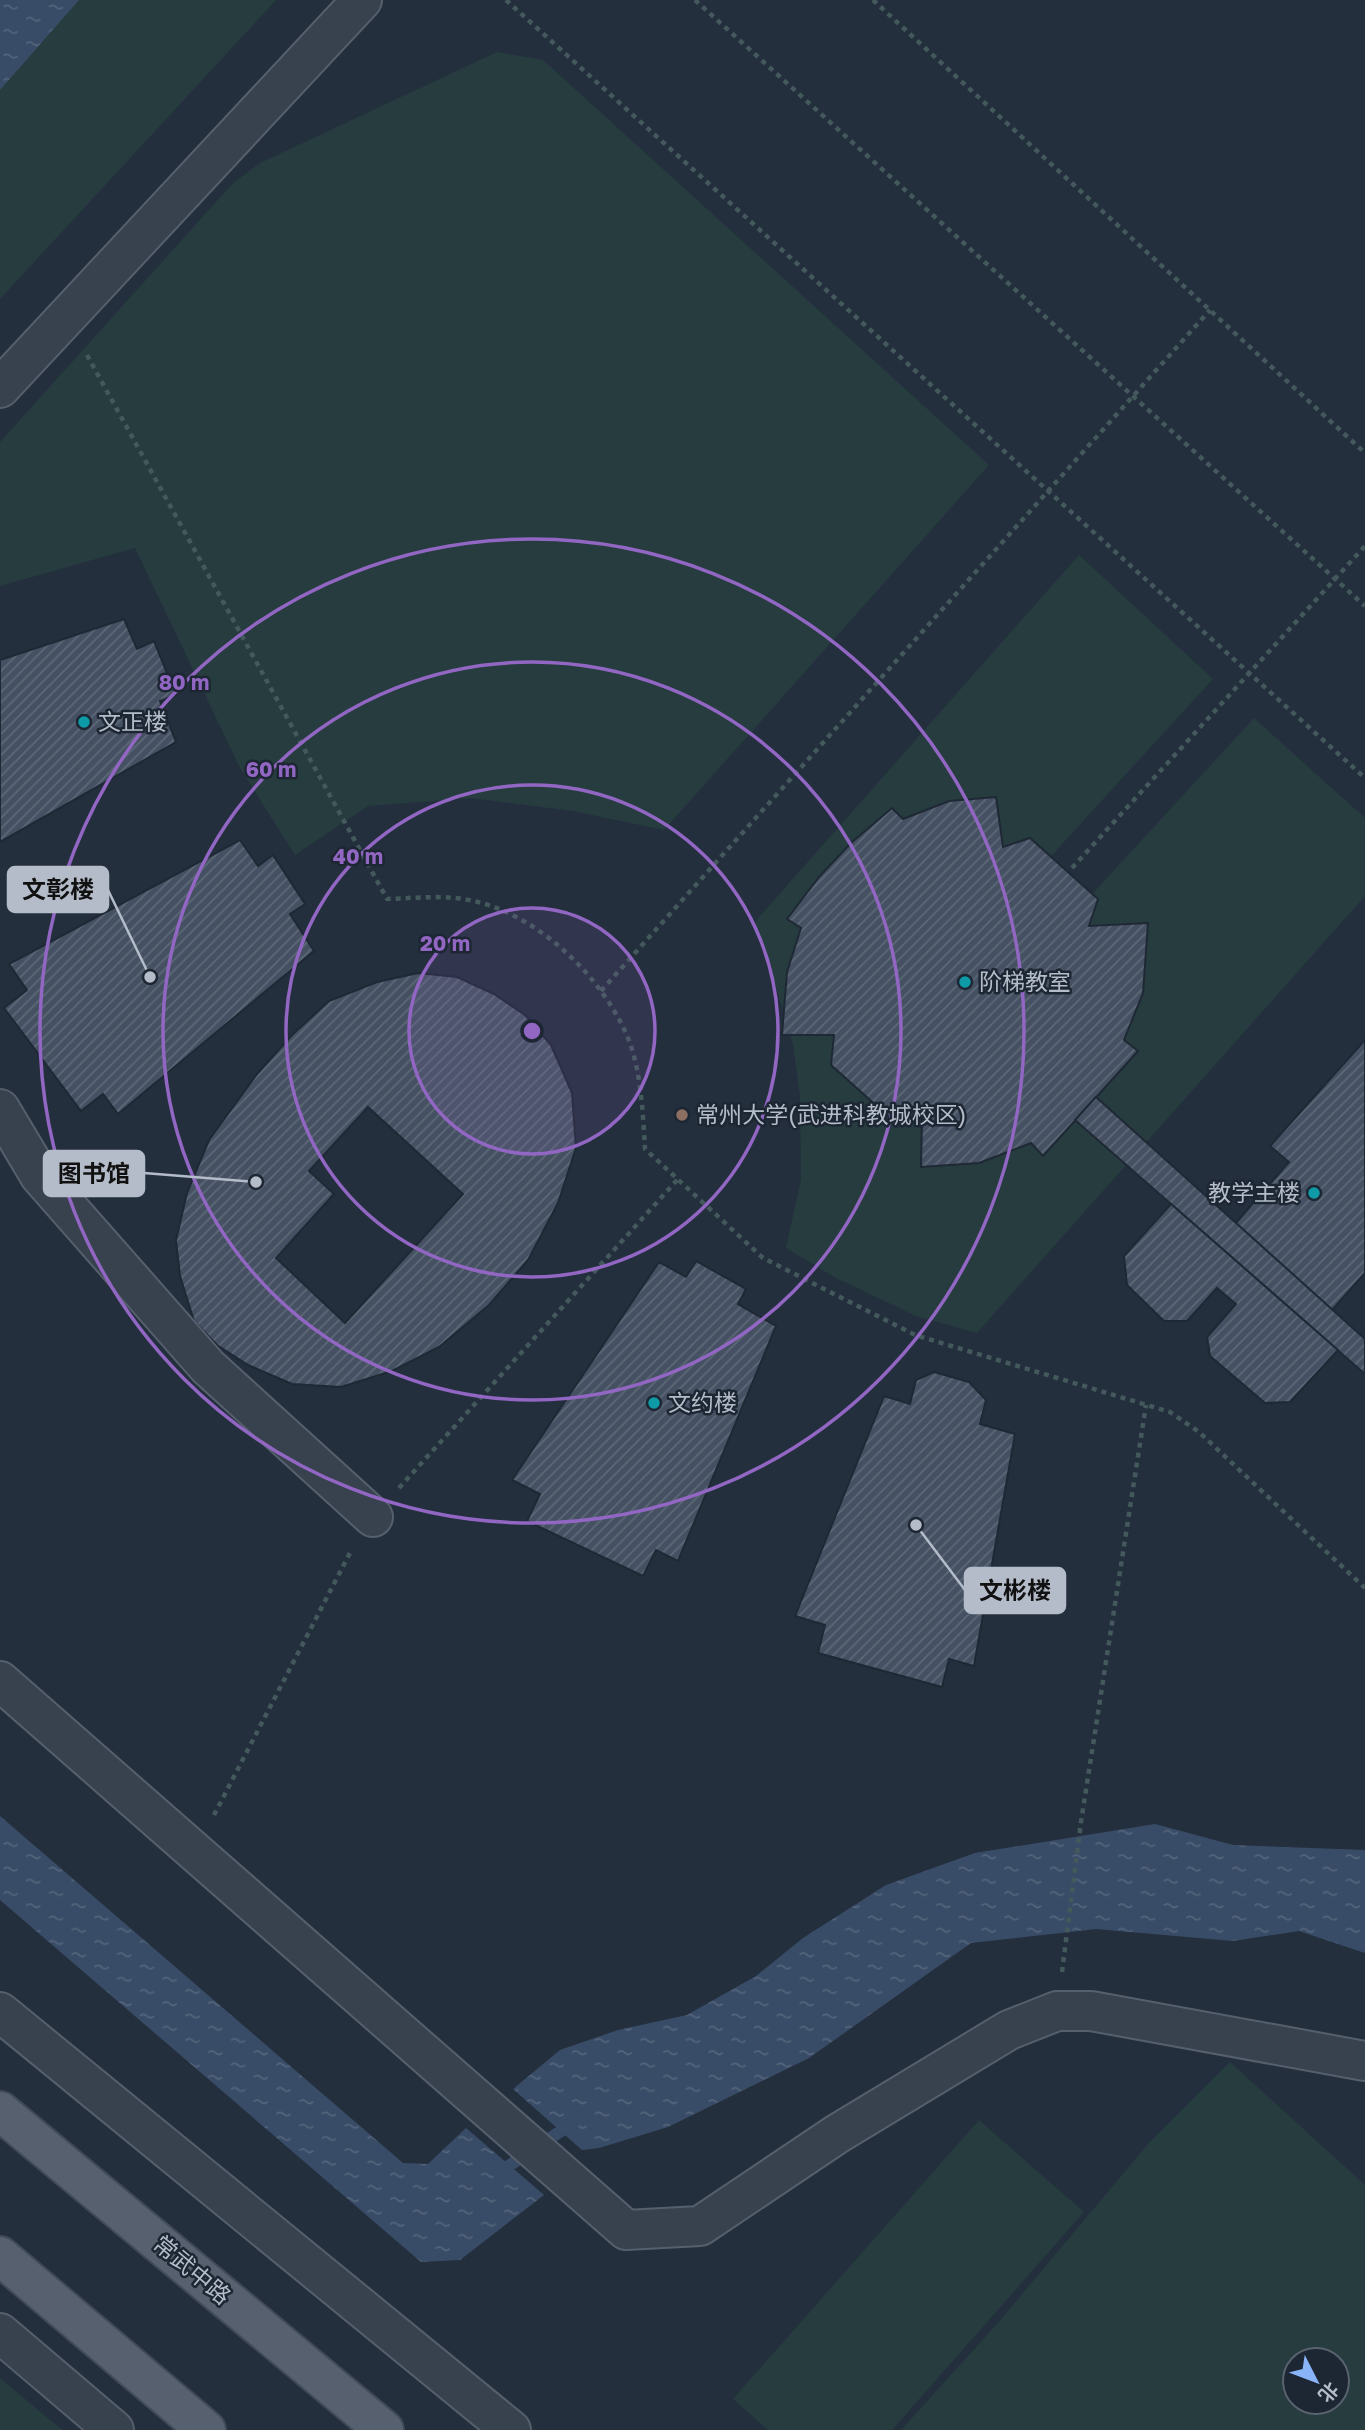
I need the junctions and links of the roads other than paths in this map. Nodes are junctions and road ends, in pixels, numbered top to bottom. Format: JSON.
{"nodes":[{"id":1,"x":362,"y":0,"type":"edge"},
{"id":2,"x":0,"y":388,"type":"edge"},
{"id":3,"x":0,"y":1109,"type":"edge"},
{"id":4,"x":373,"y":1517,"type":"road end"},
{"id":5,"x":0,"y":1681,"type":"edge"},
{"id":6,"x":0,"y":2012,"type":"edge"},
{"id":7,"x":1365,"y":2061,"type":"edge"},
{"id":8,"x":0,"y":2111,"type":"edge"},
{"id":9,"x":0,"y":2256,"type":"edge"},
{"id":10,"x":0,"y":2333,"type":"edge"},
{"id":11,"x":114,"y":2430,"type":"edge"},
{"id":12,"x":206,"y":2430,"type":"edge"},
{"id":13,"x":384,"y":2430,"type":"edge"},
{"id":14,"x":511,"y":2430,"type":"edge"}],
"edges":[{"from":1,"to":2,"type":"street"},
{"from":3,"to":4,"type":"street"},
{"from":5,"to":7,"type":"street"},
{"from":6,"to":14,"type":"street"},
{"from":8,"to":13,"type":"main road","name":"常武中路"},
{"from":9,"to":12,"type":"main road"},
{"from":10,"to":11,"type":"street"}]}
